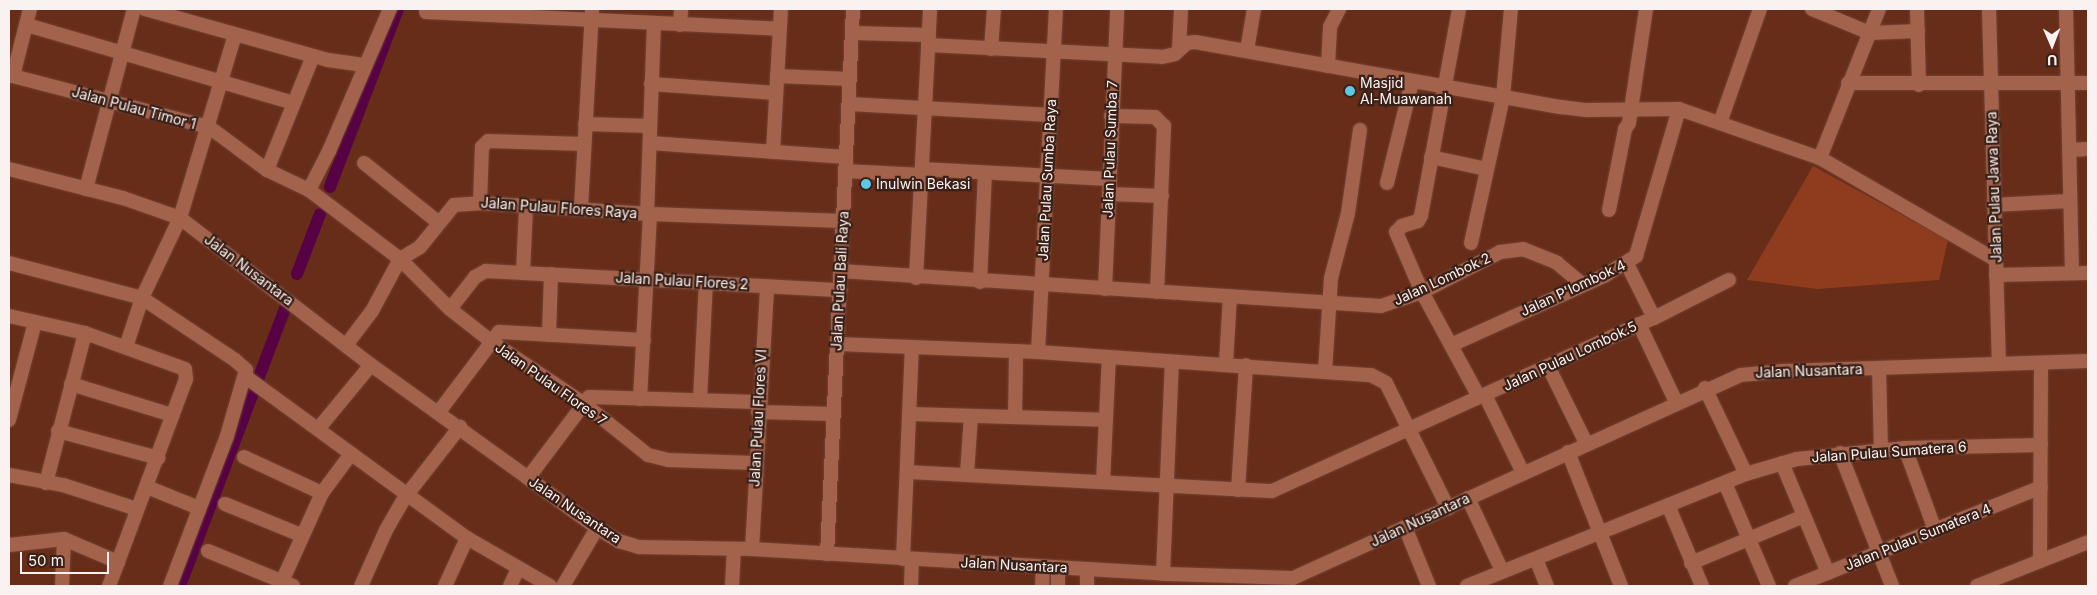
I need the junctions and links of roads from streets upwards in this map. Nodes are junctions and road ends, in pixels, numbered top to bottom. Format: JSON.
{"nodes":[{"id":1,"x":30,"y":9,"type":"edge"},
{"id":2,"x":134,"y":9,"type":"edge"},
{"id":3,"x":390,"y":9,"type":"edge"},
{"id":4,"x":681,"y":9,"type":"edge"},
{"id":5,"x":781,"y":9,"type":"edge"},
{"id":6,"x":853,"y":9,"type":"edge"},
{"id":7,"x":930,"y":9,"type":"edge"},
{"id":8,"x":994,"y":9,"type":"edge"},
{"id":9,"x":1056,"y":9,"type":"edge"},
{"id":10,"x":1117,"y":9,"type":"edge"},
{"id":11,"x":1181,"y":9,"type":"edge"},
{"id":12,"x":1254,"y":9,"type":"edge"},
{"id":13,"x":1339,"y":9,"type":"edge"},
{"id":14,"x":1459,"y":9,"type":"edge"},
{"id":15,"x":1511,"y":9,"type":"edge"},
{"id":16,"x":1646,"y":9,"type":"edge"},
{"id":17,"x":1760,"y":9,"type":"edge"},
{"id":18,"x":1879,"y":9,"type":"edge"},
{"id":19,"x":1917,"y":9,"type":"edge"},
{"id":20,"x":1989,"y":9,"type":"edge"},
{"id":21,"x":2066,"y":9,"type":"edge"},
{"id":22,"x":151,"y":10,"type":"edge"},
{"id":23,"x":1815,"y":10,"type":"edge"},
{"id":24,"x":426,"y":12,"type":"dead end"},
{"id":25,"x":532,"y":13,"type":"edge"},
{"id":26,"x":592,"y":14,"type":"edge"},
{"id":27,"x":654,"y":24,"type":"junction"},
{"id":28,"x":27,"y":25,"type":"junction"},
{"id":29,"x":680,"y":25,"type":"junction"},
{"id":30,"x":780,"y":30,"type":"junction"},
{"id":31,"x":1918,"y":31,"type":"junction"},
{"id":32,"x":852,"y":33,"type":"junction"},
{"id":33,"x":1870,"y":33,"type":"junction"},
{"id":34,"x":235,"y":35,"type":"junction"},
{"id":35,"x":928,"y":40,"type":"junction"},
{"id":36,"x":991,"y":49,"type":"junction"},
{"id":37,"x":1179,"y":49,"type":"junction"},
{"id":38,"x":1247,"y":50,"type":"junction"},
{"id":39,"x":123,"y":52,"type":"junction"},
{"id":40,"x":1054,"y":52,"type":"junction"},
{"id":41,"x":1114,"y":54,"type":"junction"},
{"id":42,"x":313,"y":56,"type":"junction"},
{"id":43,"x":364,"y":65,"type":"junction"},
{"id":44,"x":1328,"y":66,"type":"junction"},
{"id":45,"x":11,"y":75,"type":"edge"},
{"id":46,"x":777,"y":76,"type":"junction"},
{"id":47,"x":850,"y":79,"type":"junction"},
{"id":48,"x":221,"y":80,"type":"junction"},
{"id":49,"x":1412,"y":82,"type":"junction"},
{"id":50,"x":1848,"y":83,"type":"junction"},
{"id":51,"x":2088,"y":83,"type":"edge"},
{"id":52,"x":652,"y":84,"type":"junction"},
{"id":53,"x":2066,"y":84,"type":"junction"},
{"id":54,"x":1919,"y":85,"type":"junction"},
{"id":55,"x":1991,"y":85,"type":"junction"},
{"id":56,"x":1445,"y":87,"type":"junction"},
{"id":57,"x":776,"y":92,"type":"junction"},
{"id":58,"x":1503,"y":97,"type":"junction"},
{"id":59,"x":110,"y":101,"type":"junction"},
{"id":60,"x":293,"y":103,"type":"junction"},
{"id":61,"x":849,"y":104,"type":"junction"},
{"id":62,"x":924,"y":108,"type":"junction"},
{"id":63,"x":1631,"y":109,"type":"junction"},
{"id":64,"x":1679,"y":109,"type":"junction"},
{"id":65,"x":1051,"y":115,"type":"junction"},
{"id":66,"x":1111,"y":116,"type":"junction"},
{"id":67,"x":1720,"y":123,"type":"junction"},
{"id":68,"x":586,"y":124,"type":"junction"},
{"id":69,"x":650,"y":126,"type":"junction"},
{"id":70,"x":209,"y":127,"type":"junction"},
{"id":71,"x":1360,"y":130,"type":"dead end"},
{"id":72,"x":650,"y":143,"type":"junction"},
{"id":73,"x":584,"y":144,"type":"junction"},
{"id":74,"x":2088,"y":149,"type":"edge"},
{"id":75,"x":2069,"y":150,"type":"junction"},
{"id":76,"x":773,"y":152,"type":"junction"},
{"id":77,"x":846,"y":157,"type":"junction"},
{"id":78,"x":1431,"y":157,"type":"junction"},
{"id":79,"x":1820,"y":158,"type":"junction"},
{"id":80,"x":364,"y":163,"type":"dead end"},
{"id":81,"x":9,"y":169,"type":"edge"},
{"id":82,"x":1486,"y":169,"type":"junction"},
{"id":83,"x":267,"y":170,"type":"junction"},
{"id":84,"x":845,"y":172,"type":"junction"},
{"id":85,"x":922,"y":172,"type":"junction"},
{"id":86,"x":985,"y":173,"type":"junction"},
{"id":87,"x":1047,"y":177,"type":"junction"},
{"id":88,"x":1109,"y":179,"type":"junction"},
{"id":89,"x":1387,"y":183,"type":"dead end"},
{"id":90,"x":86,"y":189,"type":"junction"},
{"id":91,"x":312,"y":194,"type":"junction"},
{"id":92,"x":1108,"y":194,"type":"junction"},
{"id":93,"x":1162,"y":196,"type":"junction"},
{"id":94,"x":2069,"y":201,"type":"junction"},
{"id":95,"x":480,"y":203,"type":"junction"},
{"id":96,"x":1993,"y":205,"type":"junction"},
{"id":97,"x":526,"y":206,"type":"junction"},
{"id":98,"x":581,"y":208,"type":"junction"},
{"id":99,"x":1609,"y":210,"type":"dead end"},
{"id":100,"x":649,"y":214,"type":"junction"},
{"id":101,"x":180,"y":218,"type":"junction"},
{"id":102,"x":843,"y":221,"type":"junction"},
{"id":103,"x":438,"y":222,"type":"junction"},
{"id":104,"x":1471,"y":243,"type":"dead end"},
{"id":105,"x":400,"y":259,"type":"junction"},
{"id":106,"x":1996,"y":260,"type":"junction"},
{"id":107,"x":9,"y":263,"type":"edge"},
{"id":108,"x":1627,"y":264,"type":"junction"},
{"id":109,"x":840,"y":272,"type":"junction"},
{"id":110,"x":524,"y":273,"type":"junction"},
{"id":111,"x":2088,"y":273,"type":"edge"},
{"id":112,"x":551,"y":274,"type":"junction"},
{"id":113,"x":2072,"y":274,"type":"junction"},
{"id":114,"x":1996,"y":275,"type":"junction"},
{"id":115,"x":648,"y":278,"type":"junction"},
{"id":116,"x":916,"y":278,"type":"junction"},
{"id":117,"x":1729,"y":280,"type":"dead end"},
{"id":118,"x":706,"y":282,"type":"junction"},
{"id":119,"x":980,"y":282,"type":"junction"},
{"id":120,"x":1042,"y":285,"type":"junction"},
{"id":121,"x":1582,"y":285,"type":"junction"},
{"id":122,"x":766,"y":286,"type":"junction"},
{"id":123,"x":1105,"y":289,"type":"junction"},
{"id":124,"x":840,"y":290,"type":"junction"},
{"id":125,"x":1157,"y":292,"type":"junction"},
{"id":126,"x":1422,"y":292,"type":"junction"},
{"id":127,"x":1230,"y":296,"type":"junction"},
{"id":128,"x":142,"y":298,"type":"junction"},
{"id":129,"x":1328,"y":302,"type":"junction"},
{"id":130,"x":450,"y":309,"type":"junction"},
{"id":131,"x":9,"y":316,"type":"edge"},
{"id":132,"x":1654,"y":318,"type":"junction"},
{"id":133,"x":35,"y":322,"type":"junction"},
{"id":134,"x":1639,"y":324,"type":"junction"},
{"id":135,"x":85,"y":333,"type":"junction"},
{"id":136,"x":549,"y":335,"type":"junction"},
{"id":137,"x":644,"y":340,"type":"junction"},
{"id":138,"x":492,"y":342,"type":"junction"},
{"id":139,"x":347,"y":344,"type":"junction"},
{"id":140,"x":837,"y":344,"type":"junction"},
{"id":141,"x":1451,"y":345,"type":"junction"},
{"id":142,"x":126,"y":347,"type":"junction"},
{"id":143,"x":912,"y":347,"type":"junction"},
{"id":144,"x":1016,"y":351,"type":"junction"},
{"id":145,"x":1038,"y":352,"type":"junction"},
{"id":146,"x":1109,"y":357,"type":"junction"},
{"id":147,"x":2088,"y":361,"type":"edge"},
{"id":148,"x":1172,"y":362,"type":"junction"},
{"id":149,"x":1226,"y":363,"type":"junction"},
{"id":150,"x":371,"y":364,"type":"junction"},
{"id":151,"x":1246,"y":364,"type":"junction"},
{"id":152,"x":1999,"y":364,"type":"junction"},
{"id":153,"x":2041,"y":364,"type":"junction"},
{"id":154,"x":1548,"y":366,"type":"junction"},
{"id":155,"x":1879,"y":368,"type":"junction"},
{"id":156,"x":1325,"y":371,"type":"junction"},
{"id":157,"x":249,"y":378,"type":"junction"},
{"id":158,"x":71,"y":384,"type":"junction"},
{"id":159,"x":1705,"y":388,"type":"junction"},
{"id":160,"x":1482,"y":396,"type":"junction"},
{"id":161,"x":640,"y":399,"type":"junction"},
{"id":162,"x":700,"y":400,"type":"junction"},
{"id":163,"x":1676,"y":402,"type":"junction"},
{"id":164,"x":583,"y":403,"type":"junction"},
{"id":165,"x":758,"y":407,"type":"junction"},
{"id":166,"x":438,"y":413,"type":"junction"},
{"id":167,"x":834,"y":414,"type":"junction"},
{"id":168,"x":909,"y":414,"type":"junction"},
{"id":169,"x":172,"y":415,"type":"junction"},
{"id":170,"x":971,"y":416,"type":"junction"},
{"id":171,"x":1015,"y":417,"type":"junction"},
{"id":172,"x":9,"y":420,"type":"edge"},
{"id":173,"x":1106,"y":420,"type":"junction"},
{"id":174,"x":460,"y":427,"type":"junction"},
{"id":175,"x":318,"y":429,"type":"junction"},
{"id":176,"x":1409,"y":429,"type":"junction"},
{"id":177,"x":58,"y":431,"type":"junction"},
{"id":178,"x":1586,"y":444,"type":"junction"},
{"id":179,"x":2041,"y":445,"type":"junction"},
{"id":180,"x":1905,"y":448,"type":"junction"},
{"id":181,"x":1882,"y":450,"type":"junction"},
{"id":182,"x":1568,"y":452,"type":"junction"},
{"id":183,"x":1840,"y":453,"type":"junction"},
{"id":184,"x":350,"y":454,"type":"junction"},
{"id":185,"x":244,"y":457,"type":"dead end"},
{"id":186,"x":158,"y":458,"type":"junction"},
{"id":187,"x":1782,"y":462,"type":"junction"},
{"id":188,"x":755,"y":463,"type":"junction"},
{"id":189,"x":907,"y":472,"type":"junction"},
{"id":190,"x":1523,"y":472,"type":"junction"},
{"id":191,"x":967,"y":474,"type":"junction"},
{"id":192,"x":1746,"y":474,"type":"junction"},
{"id":193,"x":9,"y":475,"type":"edge"},
{"id":194,"x":528,"y":478,"type":"junction"},
{"id":195,"x":1103,"y":482,"type":"junction"},
{"id":196,"x":1724,"y":483,"type":"junction"},
{"id":197,"x":46,"y":484,"type":"junction"},
{"id":198,"x":1166,"y":485,"type":"junction"},
{"id":199,"x":147,"y":487,"type":"junction"},
{"id":200,"x":2041,"y":487,"type":"junction"},
{"id":201,"x":1238,"y":490,"type":"junction"},
{"id":202,"x":322,"y":494,"type":"junction"},
{"id":203,"x":406,"y":496,"type":"junction"},
{"id":204,"x":1468,"y":498,"type":"junction"},
{"id":205,"x":225,"y":504,"type":"dead end"},
{"id":206,"x":1668,"y":505,"type":"junction"},
{"id":207,"x":199,"y":508,"type":"junction"},
{"id":208,"x":1448,"y":508,"type":"junction"},
{"id":209,"x":137,"y":509,"type":"junction"},
{"id":210,"x":1804,"y":516,"type":"junction"},
{"id":211,"x":1405,"y":527,"type":"junction"},
{"id":212,"x":597,"y":528,"type":"junction"},
{"id":213,"x":1935,"y":530,"type":"junction"},
{"id":214,"x":1600,"y":533,"type":"junction"},
{"id":215,"x":301,"y":535,"type":"junction"},
{"id":216,"x":467,"y":538,"type":"junction"},
{"id":217,"x":1750,"y":539,"type":"junction"},
{"id":218,"x":64,"y":540,"type":"junction"},
{"id":219,"x":2088,"y":542,"type":"edge"},
{"id":220,"x":9,"y":545,"type":"edge"},
{"id":221,"x":734,"y":549,"type":"junction"},
{"id":222,"x":752,"y":549,"type":"junction"},
{"id":223,"x":208,"y":551,"type":"dead end"},
{"id":224,"x":1879,"y":552,"type":"junction"},
{"id":225,"x":827,"y":554,"type":"junction"},
{"id":226,"x":1536,"y":559,"type":"junction"},
{"id":227,"x":908,"y":560,"type":"junction"},
{"id":228,"x":2040,"y":561,"type":"junction"},
{"id":229,"x":118,"y":562,"type":"junction"},
{"id":230,"x":1691,"y":563,"type":"junction"},
{"id":231,"x":1043,"y":566,"type":"junction"},
{"id":232,"x":1058,"y":568,"type":"junction"},
{"id":233,"x":518,"y":569,"type":"junction"},
{"id":234,"x":1087,"y":570,"type":"junction"},
{"id":235,"x":1502,"y":571,"type":"junction"},
{"id":236,"x":1828,"y":573,"type":"junction"},
{"id":237,"x":1165,"y":578,"type":"edge"},
{"id":238,"x":285,"y":584,"type":"edge"},
{"id":239,"x":62,"y":586,"type":"edge"},
{"id":240,"x":109,"y":586,"type":"edge"},
{"id":241,"x":170,"y":586,"type":"edge"},
{"id":242,"x":361,"y":586,"type":"edge"},
{"id":243,"x":445,"y":586,"type":"edge"},
{"id":244,"x":510,"y":586,"type":"edge"},
{"id":245,"x":550,"y":586,"type":"edge"},
{"id":246,"x":563,"y":586,"type":"edge"},
{"id":247,"x":732,"y":586,"type":"edge"},
{"id":248,"x":912,"y":586,"type":"edge"},
{"id":249,"x":1042,"y":586,"type":"edge"},
{"id":250,"x":1058,"y":586,"type":"edge"},
{"id":251,"x":1087,"y":586,"type":"edge"},
{"id":252,"x":1429,"y":586,"type":"edge"},
{"id":253,"x":1467,"y":586,"type":"edge"},
{"id":254,"x":1547,"y":586,"type":"edge"},
{"id":255,"x":1621,"y":586,"type":"edge"},
{"id":256,"x":1702,"y":586,"type":"edge"},
{"id":257,"x":1769,"y":586,"type":"edge"},
{"id":258,"x":1795,"y":586,"type":"edge"},
{"id":259,"x":1892,"y":586,"type":"edge"},
{"id":260,"x":1977,"y":586,"type":"edge"}],
"edges":[{"from":1,"to":28,"type":"street"},
{"from":2,"to":39,"type":"street"},
{"from":3,"to":43,"type":"street"},
{"from":4,"to":29,"type":"street"},
{"from":5,"to":30,"type":"street"},
{"from":6,"to":32,"type":"street","name":"Jalan Pulau Bali Raya"},
{"from":7,"to":35,"type":"street"},
{"from":8,"to":36,"type":"street"},
{"from":9,"to":40,"type":"street","name":"Jalan Pulau Sumba Raya"},
{"from":10,"to":41,"type":"street","name":"Jalan Pulau Sumba 7"},
{"from":11,"to":37,"type":"street"},
{"from":12,"to":38,"type":"street"},
{"from":13,"to":44,"type":"street"},
{"from":14,"to":56,"type":"street"},
{"from":15,"to":58,"type":"street"},
{"from":16,"to":63,"type":"street"},
{"from":17,"to":67,"type":"street"},
{"from":18,"to":33,"type":"street"},
{"from":19,"to":31,"type":"street"},
{"from":20,"to":55,"type":"street","name":"Jalan Pulau Jawa Raya"},
{"from":21,"to":53,"type":"street"},
{"from":22,"to":34,"type":"street"},
{"from":23,"to":33,"type":"street"},
{"from":24,"to":25,"type":"street"},
{"from":25,"to":26,"type":"street"},
{"from":26,"to":27,"type":"street"},
{"from":26,"to":68,"type":"street"},
{"from":27,"to":29,"type":"street"},
{"from":27,"to":52,"type":"street"},
{"from":28,"to":39,"type":"street"},
{"from":28,"to":45,"type":"street"},
{"from":29,"to":30,"type":"street"},
{"from":30,"to":46,"type":"street"},
{"from":31,"to":33,"type":"street"},
{"from":31,"to":54,"type":"street"},
{"from":32,"to":35,"type":"street"},
{"from":32,"to":47,"type":"street","name":"Jalan Pulau Bali Raya"},
{"from":33,"to":50,"type":"street"},
{"from":34,"to":42,"type":"street"},
{"from":34,"to":48,"type":"street"},
{"from":35,"to":36,"type":"street"},
{"from":35,"to":62,"type":"street"},
{"from":36,"to":40,"type":"street"},
{"from":37,"to":38,"type":"street"},
{"from":37,"to":41,"type":"street"},
{"from":38,"to":44,"type":"street"},
{"from":39,"to":48,"type":"street"},
{"from":39,"to":59,"type":"street"},
{"from":40,"to":41,"type":"street"},
{"from":40,"to":65,"type":"street","name":"Jalan Pulau Sumba Raya"},
{"from":41,"to":66,"type":"street","name":"Jalan Pulau Sumba 7"},
{"from":42,"to":43,"type":"street"},
{"from":42,"to":60,"type":"street"},
{"from":43,"to":91,"type":"street"},
{"from":44,"to":49,"type":"street"},
{"from":45,"to":59,"type":"street","name":"Jalan Pulau Timor 1"},
{"from":46,"to":47,"type":"street"},
{"from":46,"to":57,"type":"street"},
{"from":47,"to":61,"type":"street","name":"Jalan Pulau Bali Raya"},
{"from":48,"to":60,"type":"street"},
{"from":48,"to":70,"type":"street"},
{"from":49,"to":56,"type":"street"},
{"from":49,"to":89,"type":"street"},
{"from":50,"to":54,"type":"street"},
{"from":50,"to":79,"type":"street"},
{"from":51,"to":53,"type":"street"},
{"from":52,"to":57,"type":"street"},
{"from":52,"to":69,"type":"street"},
{"from":53,"to":55,"type":"street"},
{"from":53,"to":75,"type":"street"},
{"from":54,"to":55,"type":"street"},
{"from":55,"to":96,"type":"street","name":"Jalan Pulau Jawa Raya"},
{"from":56,"to":58,"type":"street"},
{"from":56,"to":78,"type":"street"},
{"from":57,"to":76,"type":"street"},
{"from":58,"to":63,"type":"street"},
{"from":58,"to":82,"type":"street"},
{"from":59,"to":70,"type":"street","name":"Jalan Pulau Timor 1"},
{"from":59,"to":90,"type":"street"},
{"from":60,"to":83,"type":"street"},
{"from":61,"to":62,"type":"street"},
{"from":61,"to":77,"type":"street","name":"Jalan Pulau Bali Raya"},
{"from":62,"to":65,"type":"street"},
{"from":62,"to":85,"type":"street"},
{"from":63,"to":64,"type":"street"},
{"from":63,"to":99,"type":"street"},
{"from":64,"to":67,"type":"street"},
{"from":64,"to":108,"type":"street","name":"Jalan P'lombok 4"},
{"from":65,"to":87,"type":"street","name":"Jalan Pulau Sumba Raya"},
{"from":66,"to":88,"type":"street","name":"Jalan Pulau Sumba 7"},
{"from":66,"to":93,"type":"street"},
{"from":67,"to":79,"type":"street"},
{"from":68,"to":69,"type":"street"},
{"from":68,"to":73,"type":"street"},
{"from":69,"to":72,"type":"street"},
{"from":70,"to":83,"type":"street","name":"Jalan Pulau Timor 1"},
{"from":70,"to":101,"type":"street"},
{"from":71,"to":129,"type":"street"},
{"from":72,"to":76,"type":"street"},
{"from":72,"to":100,"type":"street"},
{"from":73,"to":95,"type":"street"},
{"from":73,"to":98,"type":"street"},
{"from":74,"to":75,"type":"street"},
{"from":75,"to":94,"type":"street"},
{"from":76,"to":77,"type":"street"},
{"from":77,"to":84,"type":"street","name":"Jalan Pulau Bali Raya"},
{"from":78,"to":82,"type":"street"},
{"from":78,"to":126,"type":"street"},
{"from":79,"to":106,"type":"street"},
{"from":80,"to":103,"type":"street"},
{"from":81,"to":90,"type":"street","name":"Jalan Nusantara"},
{"from":82,"to":104,"type":"street"},
{"from":83,"to":91,"type":"street","name":"Jalan Pulau Timor 1"},
{"from":84,"to":85,"type":"street"},
{"from":84,"to":102,"type":"street","name":"Jalan Pulau Bali Raya"},
{"from":85,"to":86,"type":"street"},
{"from":85,"to":116,"type":"street"},
{"from":86,"to":87,"type":"street"},
{"from":86,"to":119,"type":"street"},
{"from":87,"to":88,"type":"street"},
{"from":87,"to":120,"type":"street","name":"Jalan Pulau Sumba Raya"},
{"from":88,"to":92,"type":"street","name":"Jalan Pulau Sumba 7"},
{"from":90,"to":101,"type":"street","name":"Jalan Nusantara"},
{"from":91,"to":105,"type":"street","name":"Jalan Pulau Timor 1"},
{"from":92,"to":93,"type":"street"},
{"from":92,"to":123,"type":"street","name":"Jalan Pulau Sumba 7"},
{"from":93,"to":125,"type":"street"},
{"from":94,"to":96,"type":"street"},
{"from":94,"to":113,"type":"street"},
{"from":95,"to":97,"type":"street","name":"Jalan Pulau Flores Raya"},
{"from":95,"to":103,"type":"street","name":"Jalan Pulau Flores Raya"},
{"from":96,"to":106,"type":"street","name":"Jalan Pulau Jawa Raya"},
{"from":97,"to":98,"type":"street","name":"Jalan Pulau Flores Raya"},
{"from":97,"to":110,"type":"street"},
{"from":98,"to":100,"type":"street","name":"Jalan Pulau Flores Raya"},
{"from":100,"to":102,"type":"street","name":"Jalan Pulau Flores Raya"},
{"from":100,"to":115,"type":"street"},
{"from":101,"to":128,"type":"street"},
{"from":101,"to":139,"type":"street","name":"Jalan Nusantara"},
{"from":102,"to":109,"type":"street","name":"Jalan Pulau Bali Raya"},
{"from":103,"to":105,"type":"street","name":"Jalan Pulau Flores Raya"},
{"from":105,"to":130,"type":"street","name":"Jalan Pulau Flores 7"},
{"from":105,"to":139,"type":"street","name":"Jalan Pulau Flores Raya"},
{"from":106,"to":114,"type":"street","name":"Jalan Pulau Jawa Raya"},
{"from":107,"to":128,"type":"street"},
{"from":108,"to":121,"type":"street","name":"Jalan P'lombok 4"},
{"from":108,"to":132,"type":"street"},
{"from":109,"to":116,"type":"street","name":"Jalan Lombok 2"},
{"from":109,"to":124,"type":"street","name":"Jalan Pulau Bali Raya"},
{"from":110,"to":112,"type":"street","name":"Jalan Pulau Flores 2"},
{"from":110,"to":130,"type":"street","name":"Jalan Pulau Flores 2"},
{"from":111,"to":113,"type":"street"},
{"from":112,"to":115,"type":"street","name":"Jalan Pulau Flores 2"},
{"from":112,"to":136,"type":"street"},
{"from":113,"to":114,"type":"street"},
{"from":114,"to":152,"type":"street","name":"Jalan Pulau Jawa Raya"},
{"from":115,"to":118,"type":"street","name":"Jalan Pulau Flores 2"},
{"from":115,"to":137,"type":"street"},
{"from":116,"to":119,"type":"street","name":"Jalan Lombok 2"},
{"from":117,"to":132,"type":"street","name":"Jalan Pulau Lombok.5"},
{"from":118,"to":122,"type":"street","name":"Jalan Pulau Flores 2"},
{"from":118,"to":162,"type":"street"},
{"from":119,"to":120,"type":"street","name":"Jalan Lombok 2"},
{"from":120,"to":123,"type":"street","name":"Jalan Lombok 2"},
{"from":120,"to":145,"type":"street","name":"Jalan Pulau Sumba Raya"},
{"from":121,"to":126,"type":"street","name":"Jalan Lombok 2"},
{"from":121,"to":141,"type":"street","name":"Jalan P'lombok 4"},
{"from":122,"to":124,"type":"street","name":"Jalan Pulau Flores 2"},
{"from":122,"to":165,"type":"street","name":"Jalan Pulau Flores VI"},
{"from":123,"to":125,"type":"street","name":"Jalan Lombok 2"},
{"from":124,"to":140,"type":"street","name":"Jalan Pulau Bali Raya"},
{"from":125,"to":127,"type":"street","name":"Jalan Lombok 2"},
{"from":126,"to":129,"type":"street","name":"Jalan Lombok 2"},
{"from":126,"to":141,"type":"street"},
{"from":127,"to":129,"type":"street","name":"Jalan Lombok 2"},
{"from":127,"to":149,"type":"street"},
{"from":128,"to":142,"type":"street"},
{"from":128,"to":157,"type":"street"},
{"from":129,"to":156,"type":"street"},
{"from":130,"to":138,"type":"street","name":"Jalan Pulau Flores 7"},
{"from":131,"to":133,"type":"street"},
{"from":132,"to":134,"type":"street","name":"Jalan Pulau Lombok.5"},
{"from":133,"to":135,"type":"street"},
{"from":133,"to":172,"type":"street"},
{"from":134,"to":154,"type":"street","name":"Jalan Pulau Lombok.5"},
{"from":134,"to":163,"type":"street"},
{"from":135,"to":142,"type":"street"},
{"from":135,"to":158,"type":"street"},
{"from":136,"to":137,"type":"street"},
{"from":136,"to":138,"type":"street"},
{"from":137,"to":161,"type":"street"},
{"from":138,"to":164,"type":"street","name":"Jalan Pulau Flores 7"},
{"from":138,"to":166,"type":"street"},
{"from":139,"to":150,"type":"street","name":"Jalan Nusantara"},
{"from":140,"to":143,"type":"street"},
{"from":140,"to":167,"type":"street","name":"Jalan Pulau Bali Raya"},
{"from":141,"to":160,"type":"street"},
{"from":142,"to":169,"type":"street"},
{"from":143,"to":144,"type":"street"},
{"from":143,"to":168,"type":"street"},
{"from":144,"to":145,"type":"street"},
{"from":144,"to":171,"type":"street"},
{"from":145,"to":146,"type":"street"},
{"from":146,"to":148,"type":"street"},
{"from":146,"to":173,"type":"street"},
{"from":147,"to":153,"type":"street","name":"Jalan Nusantara"},
{"from":148,"to":149,"type":"street"},
{"from":148,"to":198,"type":"street"},
{"from":149,"to":151,"type":"street"},
{"from":150,"to":166,"type":"street","name":"Jalan Nusantara"},
{"from":150,"to":175,"type":"street"},
{"from":151,"to":156,"type":"street"},
{"from":151,"to":201,"type":"street"},
{"from":152,"to":153,"type":"street","name":"Jalan Nusantara"},
{"from":152,"to":155,"type":"street","name":"Jalan Nusantara"},
{"from":153,"to":179,"type":"street"},
{"from":154,"to":160,"type":"street","name":"Jalan Pulau Lombok.5"},
{"from":154,"to":178,"type":"street"},
{"from":155,"to":159,"type":"street","name":"Jalan Nusantara"},
{"from":155,"to":181,"type":"street"},
{"from":156,"to":176,"type":"street"},
{"from":157,"to":175,"type":"street"},
{"from":157,"to":207,"type":"street"},
{"from":158,"to":169,"type":"street"},
{"from":158,"to":177,"type":"street"},
{"from":159,"to":163,"type":"street","name":"Jalan Nusantara"},
{"from":159,"to":192,"type":"street"},
{"from":160,"to":176,"type":"street","name":"Jalan Pulau Lombok.5"},
{"from":160,"to":190,"type":"street"},
{"from":161,"to":162,"type":"street"},
{"from":161,"to":164,"type":"street"},
{"from":162,"to":165,"type":"street"},
{"from":163,"to":178,"type":"street","name":"Jalan Nusantara"},
{"from":164,"to":188,"type":"street","name":"Jalan Pulau Flores 7"},
{"from":164,"to":194,"type":"street"},
{"from":165,"to":167,"type":"street"},
{"from":165,"to":188,"type":"street","name":"Jalan Pulau Flores VI"},
{"from":166,"to":174,"type":"street","name":"Jalan Nusantara"},
{"from":167,"to":225,"type":"street","name":"Jalan Pulau Bali Raya"},
{"from":168,"to":170,"type":"street"},
{"from":168,"to":189,"type":"street"},
{"from":169,"to":186,"type":"street"},
{"from":170,"to":171,"type":"street"},
{"from":170,"to":191,"type":"street"},
{"from":171,"to":173,"type":"street"},
{"from":173,"to":195,"type":"street"},
{"from":174,"to":194,"type":"street","name":"Jalan Nusantara"},
{"from":174,"to":203,"type":"street"},
{"from":175,"to":184,"type":"street"},
{"from":176,"to":201,"type":"street","name":"Jalan Pulau Lombok.5"},
{"from":176,"to":208,"type":"street"},
{"from":177,"to":186,"type":"street"},
{"from":177,"to":197,"type":"street"},
{"from":178,"to":182,"type":"street","name":"Jalan Nusantara"},
{"from":179,"to":180,"type":"street","name":"Jalan Pulau Sumatera 6"},
{"from":179,"to":200,"type":"street"},
{"from":180,"to":181,"type":"street","name":"Jalan Pulau Sumatera 6"},
{"from":180,"to":213,"type":"street"},
{"from":181,"to":183,"type":"street","name":"Jalan Pulau Sumatera 6"},
{"from":182,"to":190,"type":"street","name":"Jalan Nusantara"},
{"from":182,"to":214,"type":"street"},
{"from":183,"to":187,"type":"street","name":"Jalan Pulau Sumatera 6"},
{"from":183,"to":224,"type":"street"},
{"from":184,"to":202,"type":"street"},
{"from":184,"to":203,"type":"street"},
{"from":185,"to":202,"type":"street"},
{"from":186,"to":199,"type":"street"},
{"from":187,"to":192,"type":"street","name":"Jalan Pulau Sumatera 6"},
{"from":187,"to":210,"type":"street"},
{"from":188,"to":222,"type":"street","name":"Jalan Pulau Flores VI"},
{"from":189,"to":191,"type":"street","name":"Jalan Pulau Lombok.5"},
{"from":189,"to":227,"type":"street"},
{"from":190,"to":204,"type":"street","name":"Jalan Nusantara"},
{"from":191,"to":195,"type":"street","name":"Jalan Pulau Lombok.5"},
{"from":192,"to":196,"type":"street","name":"Jalan Pulau Sumatera 6"},
{"from":193,"to":197,"type":"street"},
{"from":194,"to":212,"type":"street","name":"Jalan Nusantara"},
{"from":195,"to":198,"type":"street","name":"Jalan Pulau Lombok.5"},
{"from":196,"to":206,"type":"street","name":"Jalan Pulau Sumatera 6"},
{"from":196,"to":217,"type":"street"},
{"from":197,"to":209,"type":"street"},
{"from":198,"to":201,"type":"street","name":"Jalan Pulau Lombok.5"},
{"from":198,"to":237,"type":"street"},
{"from":199,"to":207,"type":"street"},
{"from":199,"to":209,"type":"street"},
{"from":200,"to":213,"type":"street","name":"Jalan Pulau Sumatera 4"},
{"from":200,"to":228,"type":"street"},
{"from":202,"to":215,"type":"street"},
{"from":203,"to":216,"type":"street"},
{"from":203,"to":242,"type":"street"},
{"from":204,"to":208,"type":"street","name":"Jalan Nusantara"},
{"from":204,"to":235,"type":"street"},
{"from":205,"to":215,"type":"street"},
{"from":206,"to":214,"type":"street","name":"Jalan Pulau Sumatera 6"},
{"from":206,"to":230,"type":"street"},
{"from":207,"to":241,"type":"street"},
{"from":208,"to":211,"type":"street","name":"Jalan Nusantara"},
{"from":209,"to":229,"type":"street"},
{"from":210,"to":217,"type":"street"},
{"from":210,"to":236,"type":"street"},
{"from":211,"to":237,"type":"street","name":"Jalan Nusantara"},
{"from":211,"to":252,"type":"street"},
{"from":212,"to":221,"type":"street","name":"Jalan Nusantara"},
{"from":212,"to":246,"type":"street"},
{"from":213,"to":224,"type":"street","name":"Jalan Pulau Sumatera 4"},
{"from":214,"to":226,"type":"street","name":"Jalan Pulau Sumatera 6"},
{"from":214,"to":255,"type":"street"},
{"from":215,"to":238,"type":"street"},
{"from":216,"to":233,"type":"street"},
{"from":216,"to":243,"type":"street"},
{"from":217,"to":230,"type":"street"},
{"from":217,"to":257,"type":"street"},
{"from":218,"to":220,"type":"street"},
{"from":218,"to":229,"type":"street"},
{"from":218,"to":239,"type":"street"},
{"from":219,"to":228,"type":"street"},
{"from":221,"to":222,"type":"street","name":"Jalan Nusantara"},
{"from":221,"to":247,"type":"street"},
{"from":222,"to":225,"type":"street","name":"Jalan Nusantara"},
{"from":223,"to":238,"type":"street"},
{"from":224,"to":236,"type":"street","name":"Jalan Pulau Sumatera 4"},
{"from":224,"to":259,"type":"street"},
{"from":225,"to":227,"type":"street","name":"Jalan Nusantara"},
{"from":226,"to":235,"type":"street","name":"Jalan Pulau Sumatera 6"},
{"from":226,"to":254,"type":"street"},
{"from":227,"to":231,"type":"street","name":"Jalan Nusantara"},
{"from":227,"to":248,"type":"street"},
{"from":228,"to":260,"type":"street"},
{"from":229,"to":240,"type":"street"},
{"from":230,"to":256,"type":"street"},
{"from":231,"to":232,"type":"street","name":"Jalan Nusantara"},
{"from":231,"to":249,"type":"street"},
{"from":232,"to":234,"type":"street","name":"Jalan Nusantara"},
{"from":232,"to":250,"type":"street"},
{"from":233,"to":244,"type":"street"},
{"from":233,"to":245,"type":"street"},
{"from":234,"to":237,"type":"street","name":"Jalan Nusantara"},
{"from":234,"to":251,"type":"street"},
{"from":235,"to":253,"type":"street","name":"Jalan Pulau Sumatera 6"},
{"from":236,"to":258,"type":"street","name":"Jalan Pulau Sumatera 4"}]}
